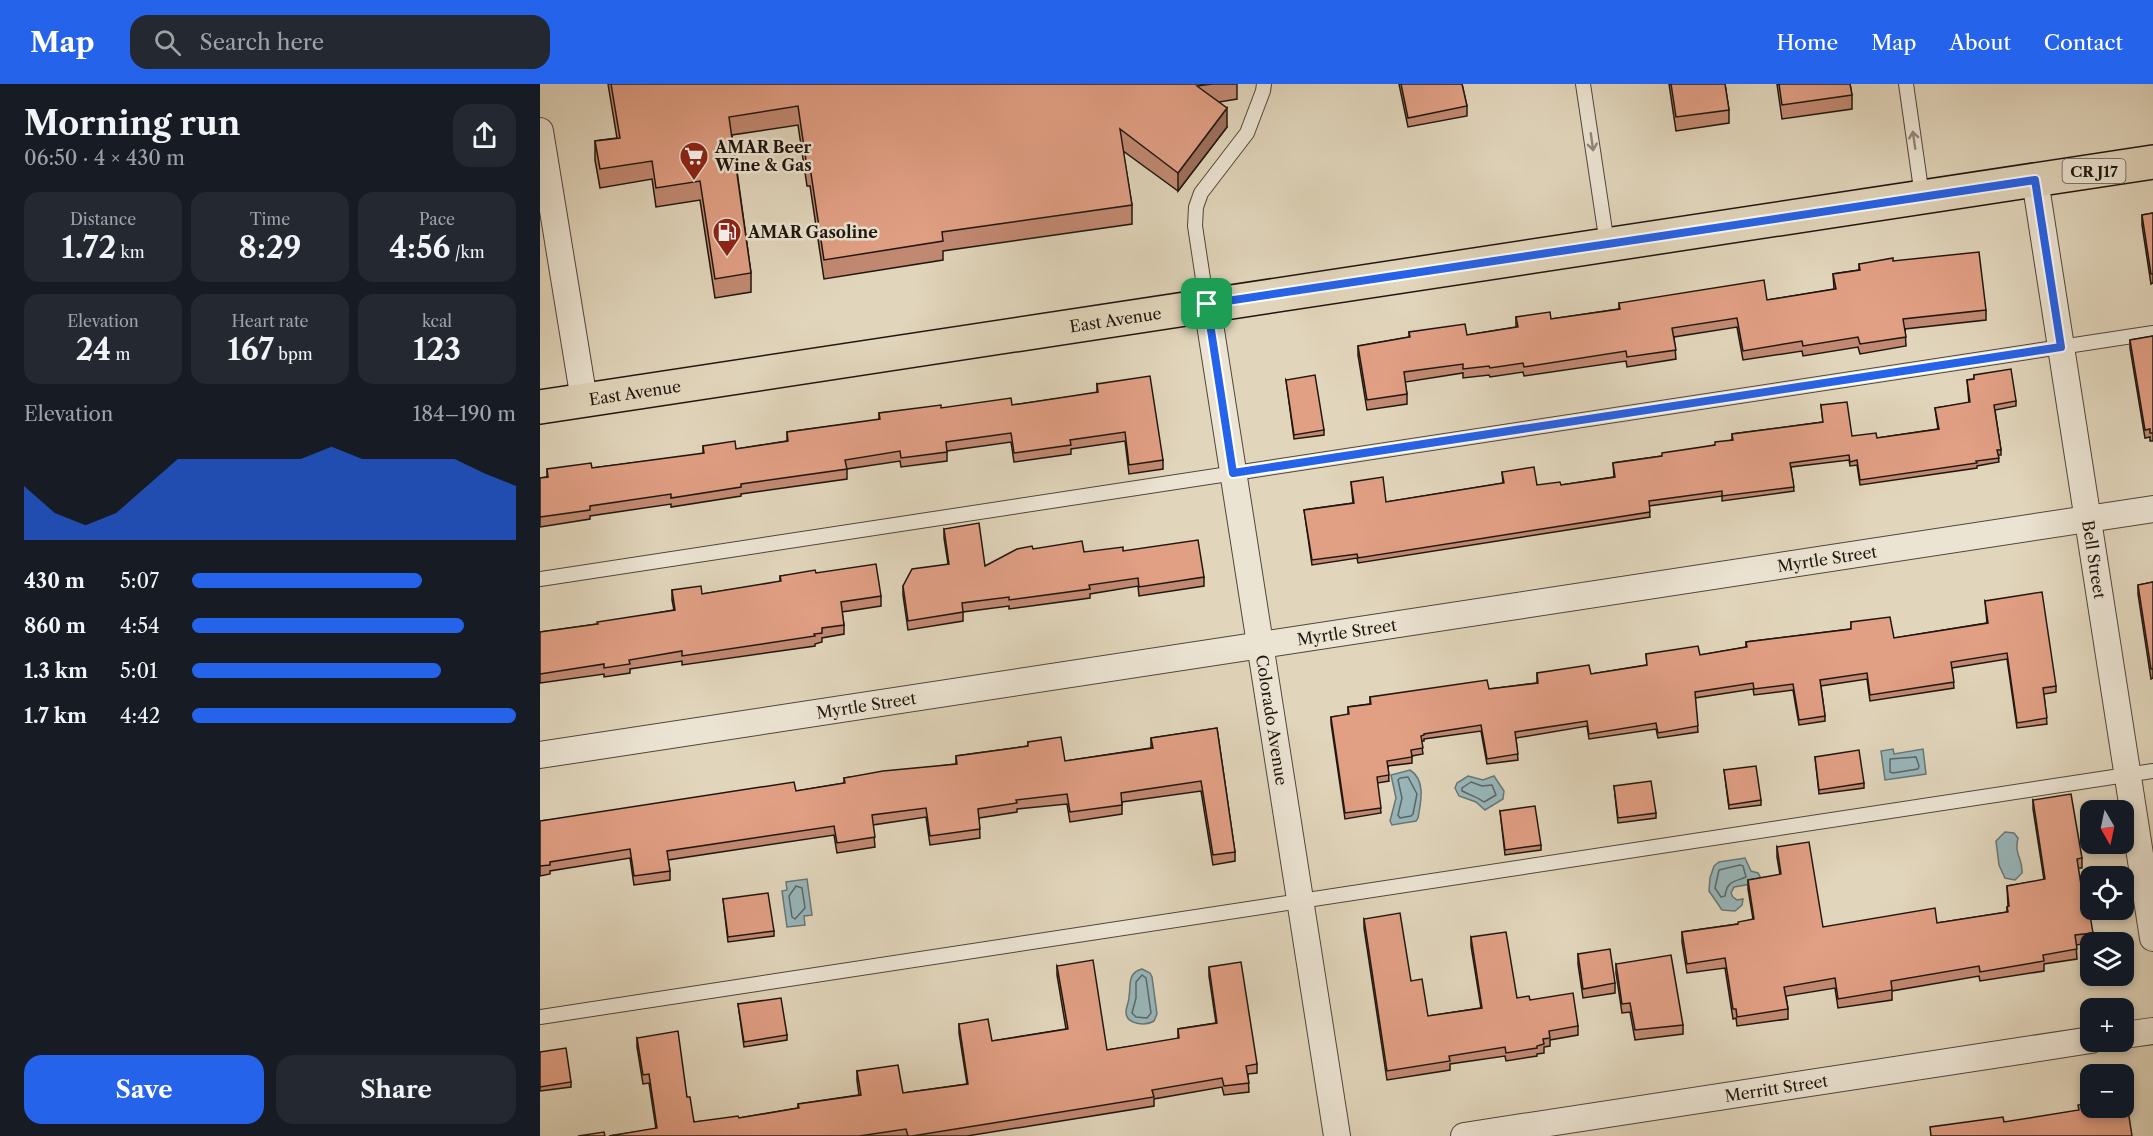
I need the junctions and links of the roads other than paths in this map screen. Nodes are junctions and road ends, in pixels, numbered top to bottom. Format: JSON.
{"nodes":[{"id":1,"x":1264,"y":84,"type":"edge"},
{"id":2,"x":1583,"y":84,"type":"edge"},
{"id":3,"x":1906,"y":84,"type":"edge"},
{"id":4,"x":540,"y":131,"type":"edge"},
{"id":5,"x":2153,"y":162,"type":"edge"},
{"id":6,"x":2035,"y":180,"type":"junction"},
{"id":7,"x":1922,"y":196,"type":"junction"},
{"id":8,"x":1607,"y":244,"type":"junction"},
{"id":9,"x":1207,"y":304,"type":"junction"},
{"id":10,"x":2153,"y":333,"type":"edge"},
{"id":11,"x":2061,"y":347,"type":"junction"},
{"id":12,"x":584,"y":400,"type":"junction"},
{"id":13,"x":540,"y":407,"type":"edge"},
{"id":14,"x":1233,"y":473,"type":"junction"},
{"id":15,"x":2153,"y":509,"type":"edge"},
{"id":16,"x":2087,"y":519,"type":"junction"},
{"id":17,"x":540,"y":579,"type":"edge"},
{"id":18,"x":1260,"y":645,"type":"junction"},
{"id":19,"x":540,"y":755,"type":"edge"},
{"id":20,"x":2140,"y":773,"type":"edge"},
{"id":21,"x":1301,"y":901,"type":"junction"},
{"id":22,"x":2153,"y":938,"type":"edge"},
{"id":23,"x":540,"y":1017,"type":"edge"},
{"id":24,"x":2153,"y":1031,"type":"edge"},
{"id":25,"x":2134,"y":1034,"type":"edge"},
{"id":26,"x":2080,"y":1043,"type":"edge"},
{"id":27,"x":1336,"y":1136,"type":"edge"},
{"id":28,"x":1464,"y":1136,"type":"edge"}],
"edges":[{"from":1,"to":9,"type":"lane"},
{"from":2,"to":8,"type":"lane","one_way":true},
{"from":7,"to":3,"type":"lane","one_way":true},
{"from":4,"to":12,"type":"street"},
{"from":5,"to":6,"type":"main road","name":"East Avenue","number":"CR J17"},
{"from":6,"to":7,"type":"main road","name":"East Avenue","number":"CR J17"},
{"from":6,"to":11,"type":"street","name":"Bell Street"},
{"from":7,"to":8,"type":"main road","name":"East Avenue","number":"CR J17"},
{"from":8,"to":9,"type":"main road","name":"East Avenue","number":"CR J17"},
{"from":9,"to":12,"type":"main road","name":"East Avenue","number":"CR J17"},
{"from":9,"to":14,"type":"street","name":"Colorado Avenue"},
{"from":10,"to":11,"type":"lane"},
{"from":11,"to":14,"type":"lane"},
{"from":11,"to":16,"type":"street","name":"Bell Street"},
{"from":12,"to":13,"type":"main road","name":"East Avenue","number":"CR J17"},
{"from":14,"to":17,"type":"lane"},
{"from":14,"to":18,"type":"street","name":"Colorado Avenue"},
{"from":15,"to":16,"type":"street","name":"Myrtle Street"},
{"from":16,"to":18,"type":"street","name":"Myrtle Street"},
{"from":16,"to":20,"type":"street","name":"Bell Street"},
{"from":18,"to":19,"type":"street","name":"Myrtle Street"},
{"from":18,"to":21,"type":"street","name":"Colorado Avenue"},
{"from":20,"to":21,"type":"lane"},
{"from":20,"to":22,"type":"street","name":"Bell Street"},
{"from":21,"to":23,"type":"lane"},
{"from":21,"to":27,"type":"street","name":"Colorado Avenue"},
{"from":24,"to":25,"type":"street"},
{"from":26,"to":28,"type":"street","name":"Merritt Street"}]}
